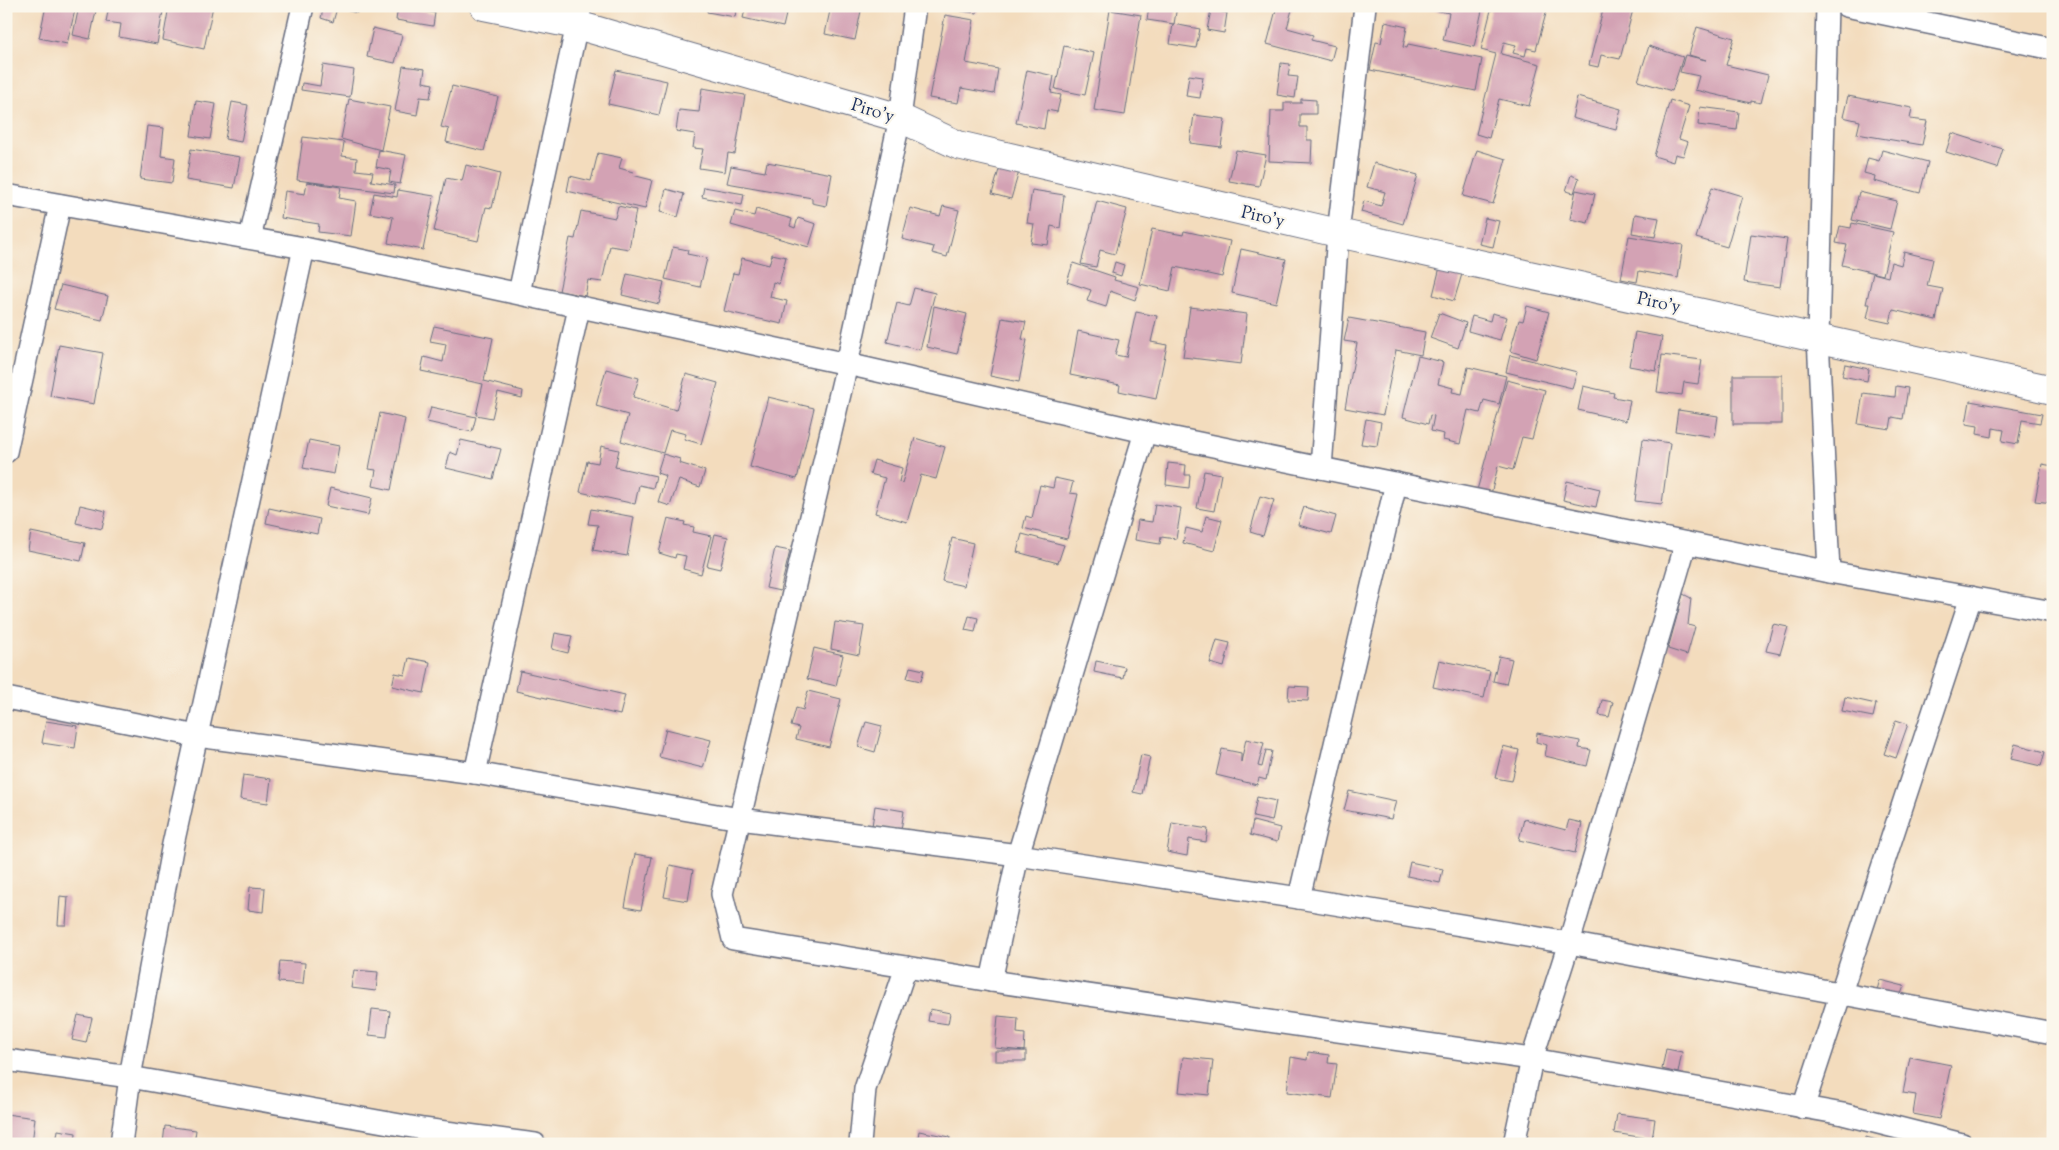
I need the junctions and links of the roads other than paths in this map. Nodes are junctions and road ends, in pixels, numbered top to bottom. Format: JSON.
{"nodes":[{"id":1,"x":303,"y":6,"type":"edge"},
{"id":2,"x":484,"y":6,"type":"edge"},
{"id":3,"x":915,"y":6,"type":"edge"},
{"id":4,"x":1365,"y":6,"type":"edge"},
{"id":5,"x":1827,"y":6,"type":"edge"},
{"id":6,"x":1846,"y":6,"type":"edge"},
{"id":7,"x":579,"y":16,"type":"edge"},
{"id":8,"x":2053,"y":49,"type":"edge"},
{"id":9,"x":900,"y":118,"type":"junction"},
{"id":10,"x":6,"y":195,"type":"edge"},
{"id":11,"x":60,"y":205,"type":"junction"},
{"id":12,"x":1338,"y":233,"type":"junction"},
{"id":13,"x":250,"y":238,"type":"junction"},
{"id":14,"x":304,"y":248,"type":"junction"},
{"id":15,"x":519,"y":293,"type":"junction"},
{"id":16,"x":579,"y":308,"type":"junction"},
{"id":17,"x":1818,"y":337,"type":"junction"},
{"id":18,"x":847,"y":364,"type":"junction"},
{"id":19,"x":2053,"y":390,"type":"edge"},
{"id":20,"x":1145,"y":432,"type":"junction"},
{"id":21,"x":6,"y":452,"type":"edge"},
{"id":22,"x":1322,"y":468,"type":"junction"},
{"id":23,"x":1396,"y":484,"type":"junction"},
{"id":24,"x":1686,"y":543,"type":"junction"},
{"id":25,"x":1829,"y":572,"type":"junction"},
{"id":26,"x":1971,"y":597,"type":"junction"},
{"id":27,"x":2053,"y":612,"type":"edge"},
{"id":28,"x":6,"y":698,"type":"edge"},
{"id":29,"x":197,"y":736,"type":"junction"},
{"id":30,"x":475,"y":773,"type":"junction"},
{"id":31,"x":740,"y":819,"type":"junction"},
{"id":32,"x":1018,"y":855,"type":"junction"},
{"id":33,"x":1299,"y":898,"type":"junction"},
{"id":34,"x":1569,"y":942,"type":"junction"},
{"id":35,"x":906,"y":967,"type":"junction"},
{"id":36,"x":991,"y":981,"type":"junction"},
{"id":37,"x":1841,"y":995,"type":"junction"},
{"id":38,"x":2053,"y":1033,"type":"edge"},
{"id":39,"x":1532,"y":1059,"type":"junction"},
{"id":40,"x":6,"y":1060,"type":"edge"},
{"id":41,"x":130,"y":1077,"type":"junction"},
{"id":42,"x":1803,"y":1108,"type":"junction"},
{"id":43,"x":422,"y":1136,"type":"edge"},
{"id":44,"x":121,"y":1144,"type":"edge"},
{"id":45,"x":536,"y":1144,"type":"edge"},
{"id":46,"x":860,"y":1144,"type":"edge"},
{"id":47,"x":1514,"y":1144,"type":"edge"},
{"id":48,"x":1962,"y":1144,"type":"edge"}],
"edges":[{"from":1,"to":13,"type":"street"},
{"from":2,"to":7,"type":"main road","name":"Piro'y"},
{"from":3,"to":9,"type":"street"},
{"from":4,"to":12,"type":"street"},
{"from":5,"to":17,"type":"street"},
{"from":6,"to":8,"type":"street"},
{"from":7,"to":9,"type":"main road","name":"Piro'y"},
{"from":7,"to":15,"type":"street"},
{"from":9,"to":12,"type":"main road","name":"Piro'y"},
{"from":9,"to":18,"type":"street"},
{"from":10,"to":11,"type":"street"},
{"from":11,"to":13,"type":"street"},
{"from":11,"to":21,"type":"street"},
{"from":12,"to":17,"type":"main road","name":"Piro'y"},
{"from":12,"to":22,"type":"street"},
{"from":13,"to":14,"type":"street"},
{"from":14,"to":15,"type":"street"},
{"from":14,"to":29,"type":"street"},
{"from":15,"to":16,"type":"street"},
{"from":16,"to":18,"type":"street"},
{"from":16,"to":30,"type":"street"},
{"from":17,"to":19,"type":"main road","name":"Piro'y"},
{"from":17,"to":25,"type":"street"},
{"from":18,"to":20,"type":"street"},
{"from":18,"to":31,"type":"street"},
{"from":20,"to":22,"type":"street"},
{"from":20,"to":32,"type":"street"},
{"from":22,"to":23,"type":"street"},
{"from":23,"to":24,"type":"street"},
{"from":23,"to":33,"type":"street"},
{"from":24,"to":25,"type":"street"},
{"from":24,"to":34,"type":"street"},
{"from":25,"to":26,"type":"street"},
{"from":26,"to":27,"type":"street"},
{"from":26,"to":37,"type":"street"},
{"from":28,"to":29,"type":"street"},
{"from":29,"to":30,"type":"street"},
{"from":29,"to":41,"type":"street"},
{"from":30,"to":31,"type":"street"},
{"from":31,"to":32,"type":"street"},
{"from":31,"to":35,"type":"street"},
{"from":32,"to":33,"type":"street"},
{"from":32,"to":36,"type":"street"},
{"from":33,"to":34,"type":"street"},
{"from":34,"to":37,"type":"street"},
{"from":34,"to":39,"type":"street"},
{"from":35,"to":36,"type":"street"},
{"from":35,"to":46,"type":"street"},
{"from":36,"to":39,"type":"street"},
{"from":37,"to":38,"type":"street"},
{"from":37,"to":42,"type":"street"},
{"from":39,"to":42,"type":"street"},
{"from":39,"to":47,"type":"street"},
{"from":40,"to":41,"type":"street"},
{"from":41,"to":43,"type":"street"},
{"from":41,"to":44,"type":"street"},
{"from":42,"to":48,"type":"street"},
{"from":43,"to":45,"type":"street"}]}
